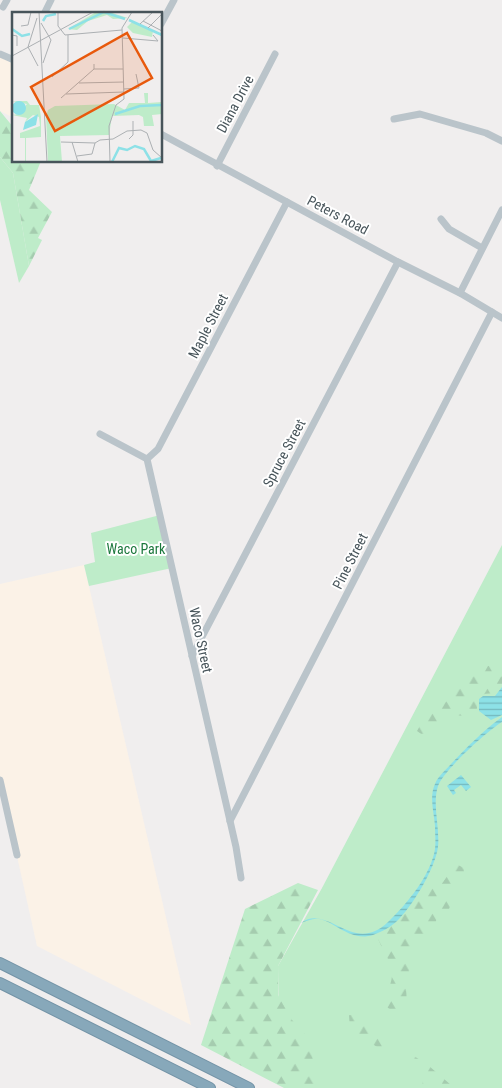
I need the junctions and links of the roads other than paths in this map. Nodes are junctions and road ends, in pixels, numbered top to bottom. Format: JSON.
{"nodes":[{"id":1,"x":51,"y":0,"type":"edge"},
{"id":2,"x":174,"y":0,"type":"edge"},
{"id":3,"x":45,"y":12,"type":"edge"},
{"id":4,"x":162,"y":22,"type":"edge"},
{"id":5,"x":0,"y":54,"type":"edge"},
{"id":6,"x":275,"y":54,"type":"dead end"},
{"id":7,"x":12,"y":59,"type":"edge"},
{"id":8,"x":394,"y":119,"type":"dead end"},
{"id":9,"x":162,"y":135,"type":"edge"},
{"id":10,"x":502,"y":141,"type":"edge"},
{"id":11,"x":217,"y":166,"type":"junction"},
{"id":12,"x":287,"y":202,"type":"junction"},
{"id":13,"x":502,"y":210,"type":"edge"},
{"id":14,"x":441,"y":219,"type":"dead end"},
{"id":15,"x":482,"y":248,"type":"junction"},
{"id":16,"x":398,"y":262,"type":"junction"},
{"id":17,"x":460,"y":293,"type":"junction"},
{"id":18,"x":492,"y":312,"type":"junction"},
{"id":19,"x":502,"y":318,"type":"edge"},
{"id":20,"x":100,"y":434,"type":"dead end"},
{"id":21,"x":146,"y":459,"type":"junction"},
{"id":22,"x":192,"y":656,"type":"junction"},
{"id":23,"x":0,"y":780,"type":"edge"},
{"id":24,"x":230,"y":821,"type":"junction"},
{"id":25,"x":17,"y":855,"type":"dead end"},
{"id":26,"x":241,"y":878,"type":"dead end"},
{"id":27,"x":0,"y":963,"type":"edge"},
{"id":28,"x":0,"y":983,"type":"edge"},
{"id":29,"x":210,"y":1088,"type":"edge"},
{"id":30,"x":249,"y":1088,"type":"edge"}],
"edges":[{"from":1,"to":3,"type":"street"},
{"from":2,"to":4,"type":"street"},
{"from":5,"to":7,"type":"street"},
{"from":6,"to":11,"type":"street","name":"Diana Drive"},
{"from":8,"to":10,"type":"street"},
{"from":9,"to":11,"type":"street","name":"Peters Road"},
{"from":11,"to":12,"type":"street","name":"Peters Road"},
{"from":12,"to":16,"type":"street","name":"Peters Road"},
{"from":12,"to":21,"type":"street","name":"Maple Street"},
{"from":13,"to":15,"type":"street"},
{"from":14,"to":15,"type":"street"},
{"from":15,"to":17,"type":"street"},
{"from":16,"to":17,"type":"street","name":"Peters Road"},
{"from":16,"to":22,"type":"street","name":"Spruce Street"},
{"from":17,"to":18,"type":"street","name":"Peters Road"},
{"from":18,"to":19,"type":"street","name":"Peters Road"},
{"from":18,"to":24,"type":"street","name":"Pine Street"},
{"from":20,"to":21,"type":"street"},
{"from":21,"to":22,"type":"street","name":"Waco Street"},
{"from":22,"to":24,"type":"street","name":"Waco Street"},
{"from":23,"to":25,"type":"street"},
{"from":24,"to":26,"type":"street","name":"Waco Street"},
{"from":27,"to":30,"type":"highway"},
{"from":28,"to":29,"type":"highway"}]}
